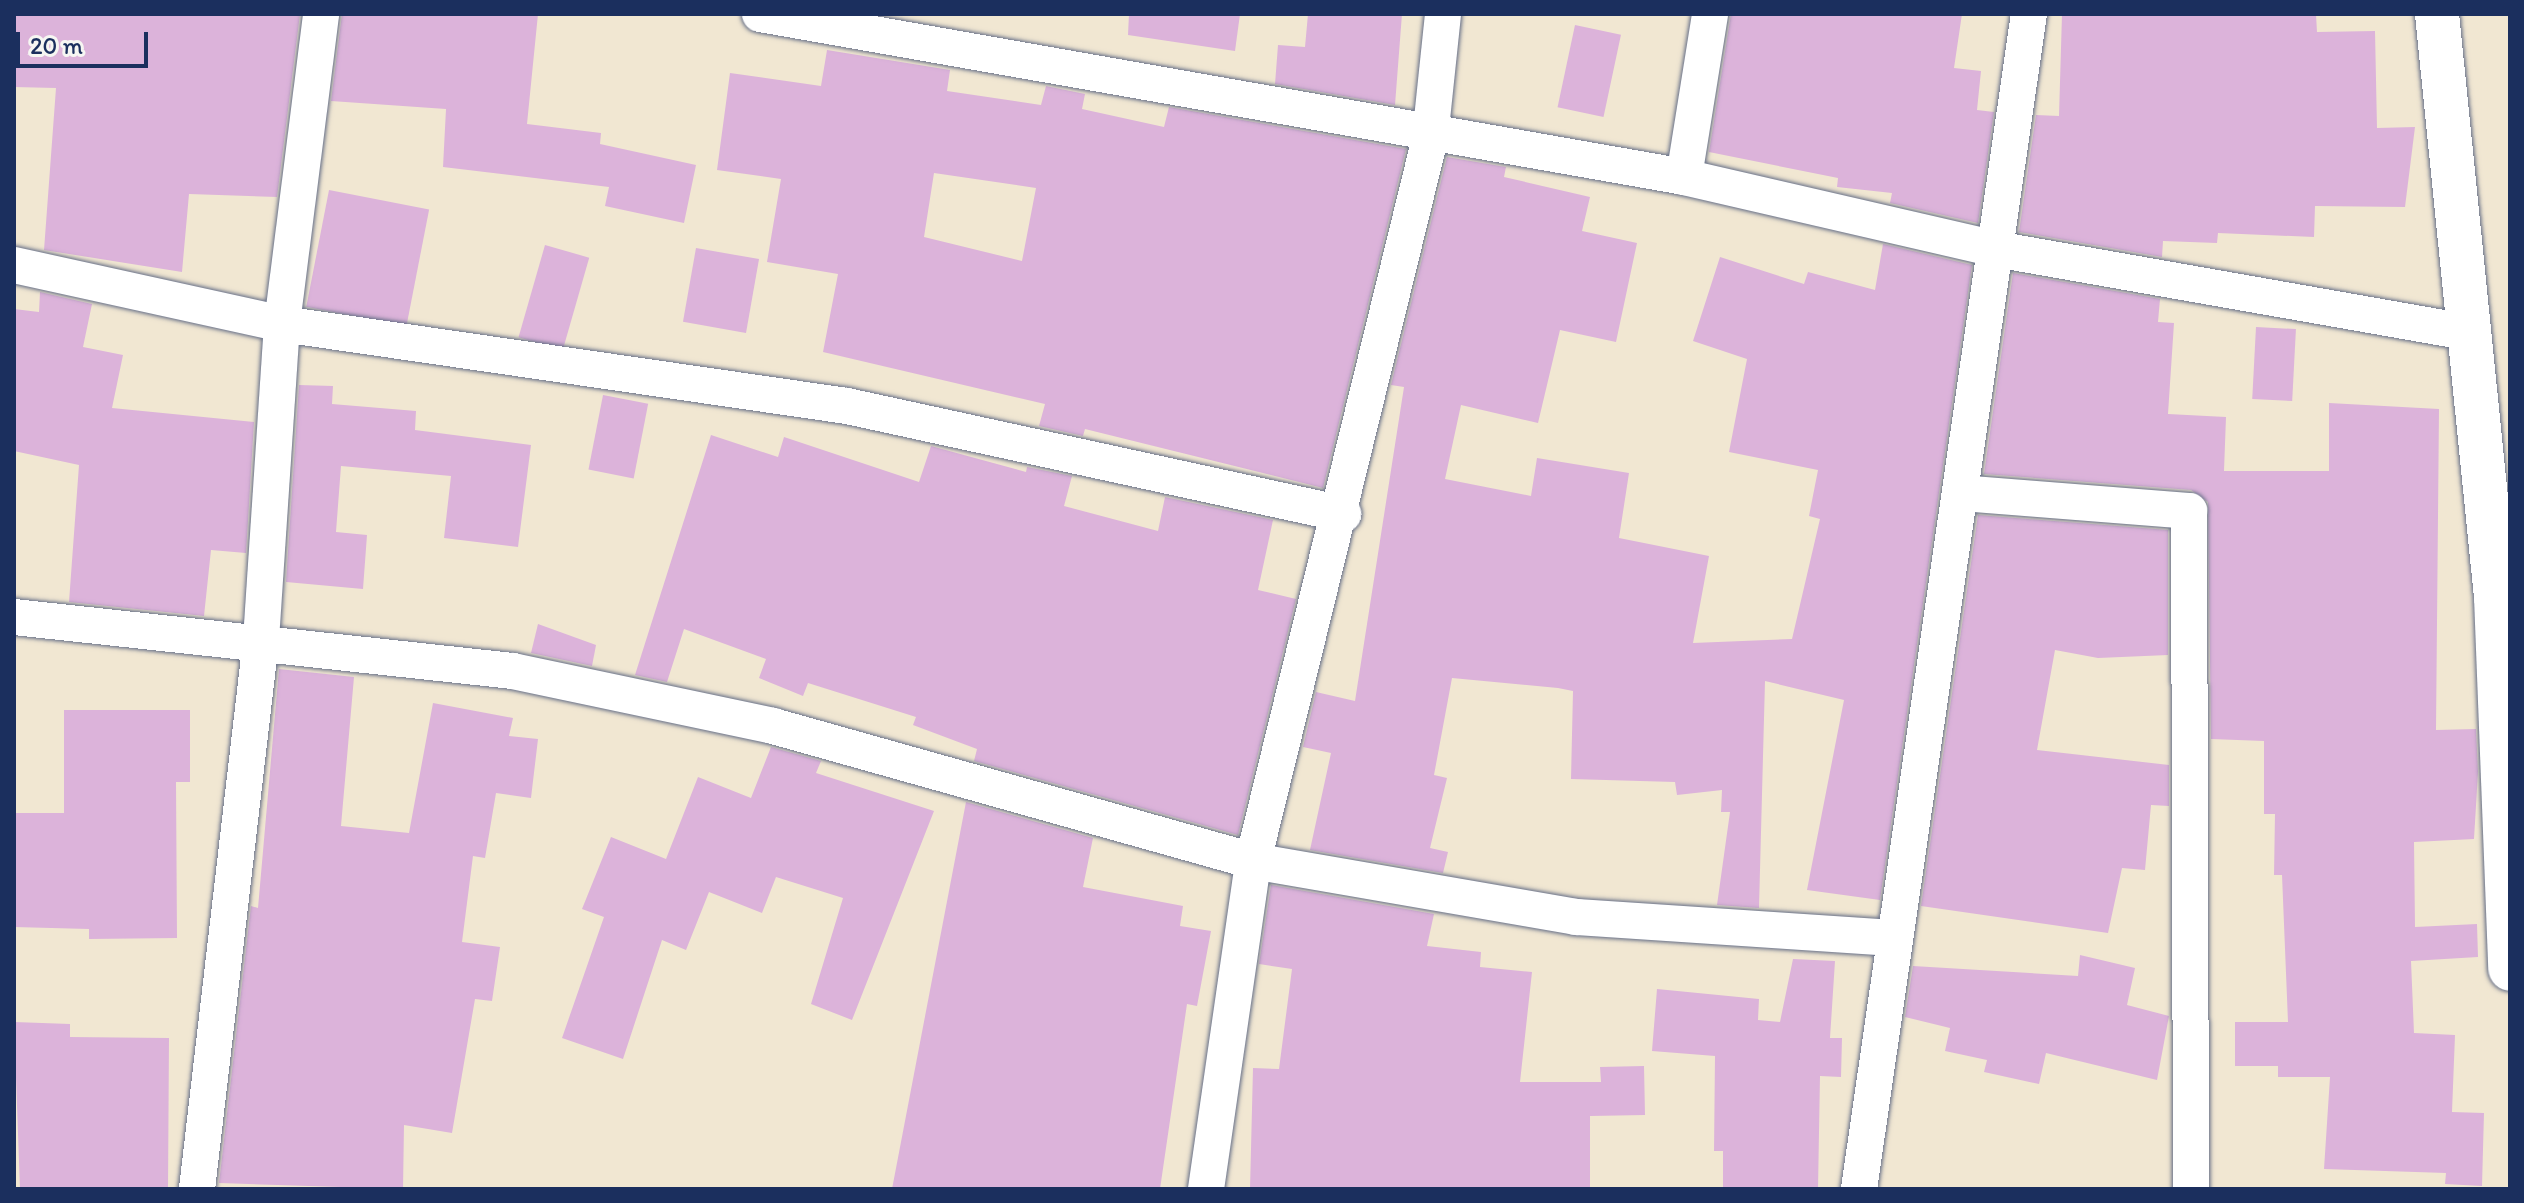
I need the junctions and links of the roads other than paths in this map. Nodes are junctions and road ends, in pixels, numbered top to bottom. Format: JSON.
{"nodes":[{"id":1,"x":321,"y":14,"type":"edge"},
{"id":2,"x":760,"y":14,"type":"edge"},
{"id":3,"x":1443,"y":14,"type":"edge"},
{"id":4,"x":1710,"y":14,"type":"edge"},
{"id":5,"x":2029,"y":14,"type":"edge"},
{"id":6,"x":2437,"y":14,"type":"edge"},
{"id":7,"x":880,"y":23,"type":"edge"},
{"id":8,"x":1430,"y":138,"type":"junction"},
{"id":9,"x":1684,"y":177,"type":"junction"},
{"id":10,"x":2001,"y":250,"type":"junction"},
{"id":11,"x":14,"y":265,"type":"edge"},
{"id":12,"x":282,"y":324,"type":"junction"},
{"id":13,"x":2473,"y":333,"type":"junction"},
{"id":14,"x":1961,"y":493,"type":"junction"},
{"id":15,"x":1343,"y":514,"type":"junction"},
{"id":16,"x":14,"y":617,"type":"edge"},
{"id":17,"x":261,"y":640,"type":"junction"},
{"id":18,"x":1253,"y":861,"type":"junction"},
{"id":19,"x":1890,"y":938,"type":"junction"},
{"id":20,"x":2510,"y":969,"type":"edge"},
{"id":21,"x":197,"y":1189,"type":"edge"},
{"id":22,"x":1206,"y":1189,"type":"edge"},
{"id":23,"x":1859,"y":1189,"type":"edge"},
{"id":24,"x":2191,"y":1189,"type":"edge"}],
"edges":[{"from":1,"to":12,"type":"street"},
{"from":2,"to":7,"type":"street"},
{"from":3,"to":8,"type":"street"},
{"from":4,"to":9,"type":"street"},
{"from":5,"to":10,"type":"street"},
{"from":6,"to":13,"type":"street"},
{"from":7,"to":8,"type":"street"},
{"from":8,"to":9,"type":"street"},
{"from":8,"to":15,"type":"street"},
{"from":9,"to":10,"type":"street"},
{"from":10,"to":13,"type":"street"},
{"from":10,"to":14,"type":"street"},
{"from":11,"to":12,"type":"street"},
{"from":12,"to":15,"type":"street"},
{"from":12,"to":17,"type":"street"},
{"from":13,"to":20,"type":"street"},
{"from":14,"to":19,"type":"street"},
{"from":14,"to":24,"type":"street"},
{"from":15,"to":18,"type":"street"},
{"from":16,"to":17,"type":"street"},
{"from":17,"to":18,"type":"street"},
{"from":17,"to":21,"type":"street"},
{"from":18,"to":19,"type":"street"},
{"from":18,"to":22,"type":"street"},
{"from":19,"to":23,"type":"street"}]}
